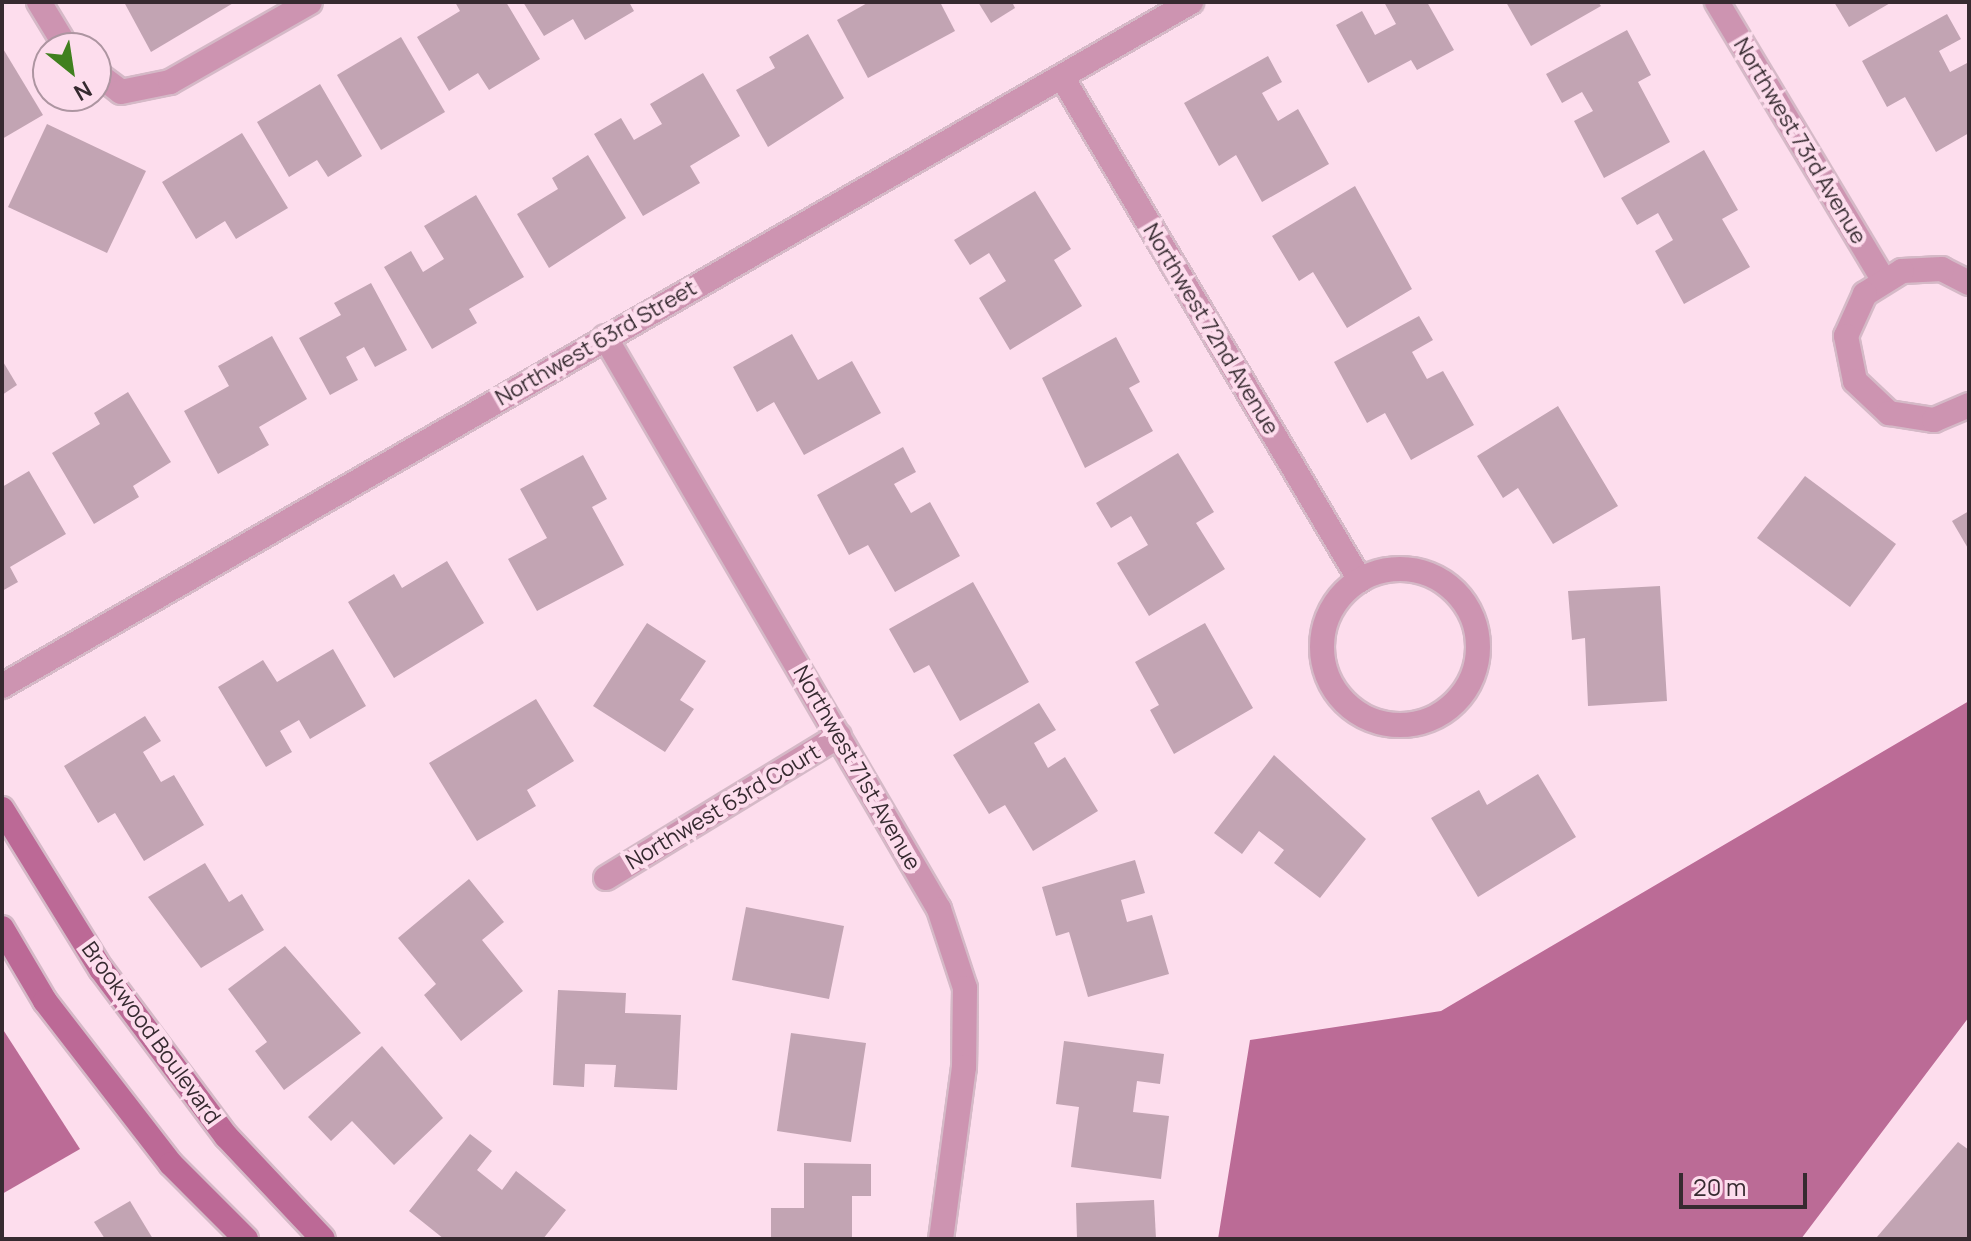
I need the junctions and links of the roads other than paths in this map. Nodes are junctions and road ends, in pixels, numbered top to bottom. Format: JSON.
{"nodes":[{"id":1,"x":39,"y":2,"type":"edge"},
{"id":2,"x":310,"y":2,"type":"edge"},
{"id":3,"x":1191,"y":2,"type":"edge"},
{"id":4,"x":1717,"y":2,"type":"edge"},
{"id":5,"x":57,"y":32,"type":"edge"},
{"id":6,"x":1062,"y":77,"type":"junction"},
{"id":7,"x":112,"y":85,"type":"edge"},
{"id":8,"x":1883,"y":279,"type":"junction"},
{"id":9,"x":1969,"y":283,"type":"edge"},
{"id":10,"x":605,"y":337,"type":"junction"},
{"id":11,"x":1969,"y":405,"type":"edge"},
{"id":12,"x":1360,"y":580,"type":"junction"},
{"id":13,"x":2,"y":686,"type":"edge"},
{"id":14,"x":839,"y":736,"type":"junction"},
{"id":15,"x":2,"y":809,"type":"edge"},
{"id":16,"x":606,"y":878,"type":"dead end"},
{"id":17,"x":2,"y":928,"type":"edge"},
{"id":18,"x":246,"y":1239,"type":"edge"},
{"id":19,"x":323,"y":1239,"type":"edge"},
{"id":20,"x":941,"y":1239,"type":"edge"}],
"edges":[{"from":1,"to":5,"type":"street"},
{"from":2,"to":7,"type":"street"},
{"from":3,"to":6,"type":"street","name":"Northwest 63rd Street"},
{"from":4,"to":8,"type":"street","name":"Northwest 73rd Avenue"},
{"from":6,"to":10,"type":"street","name":"Northwest 63rd Street"},
{"from":6,"to":12,"type":"street","name":"Northwest 72nd Avenue"},
{"from":8,"to":9,"type":"street"},
{"from":8,"to":11,"type":"street"},
{"from":10,"to":13,"type":"street","name":"Northwest 63rd Street"},
{"from":10,"to":14,"type":"street","name":"Northwest 71st Avenue"},
{"from":12,"to":12,"type":"street"},
{"from":14,"to":16,"type":"street","name":"Northwest 63rd Court"},
{"from":14,"to":20,"type":"street","name":"Northwest 71st Avenue"},
{"from":15,"to":19,"type":"street","name":"Brookwood Boulevard"},
{"from":17,"to":18,"type":"street"}]}
